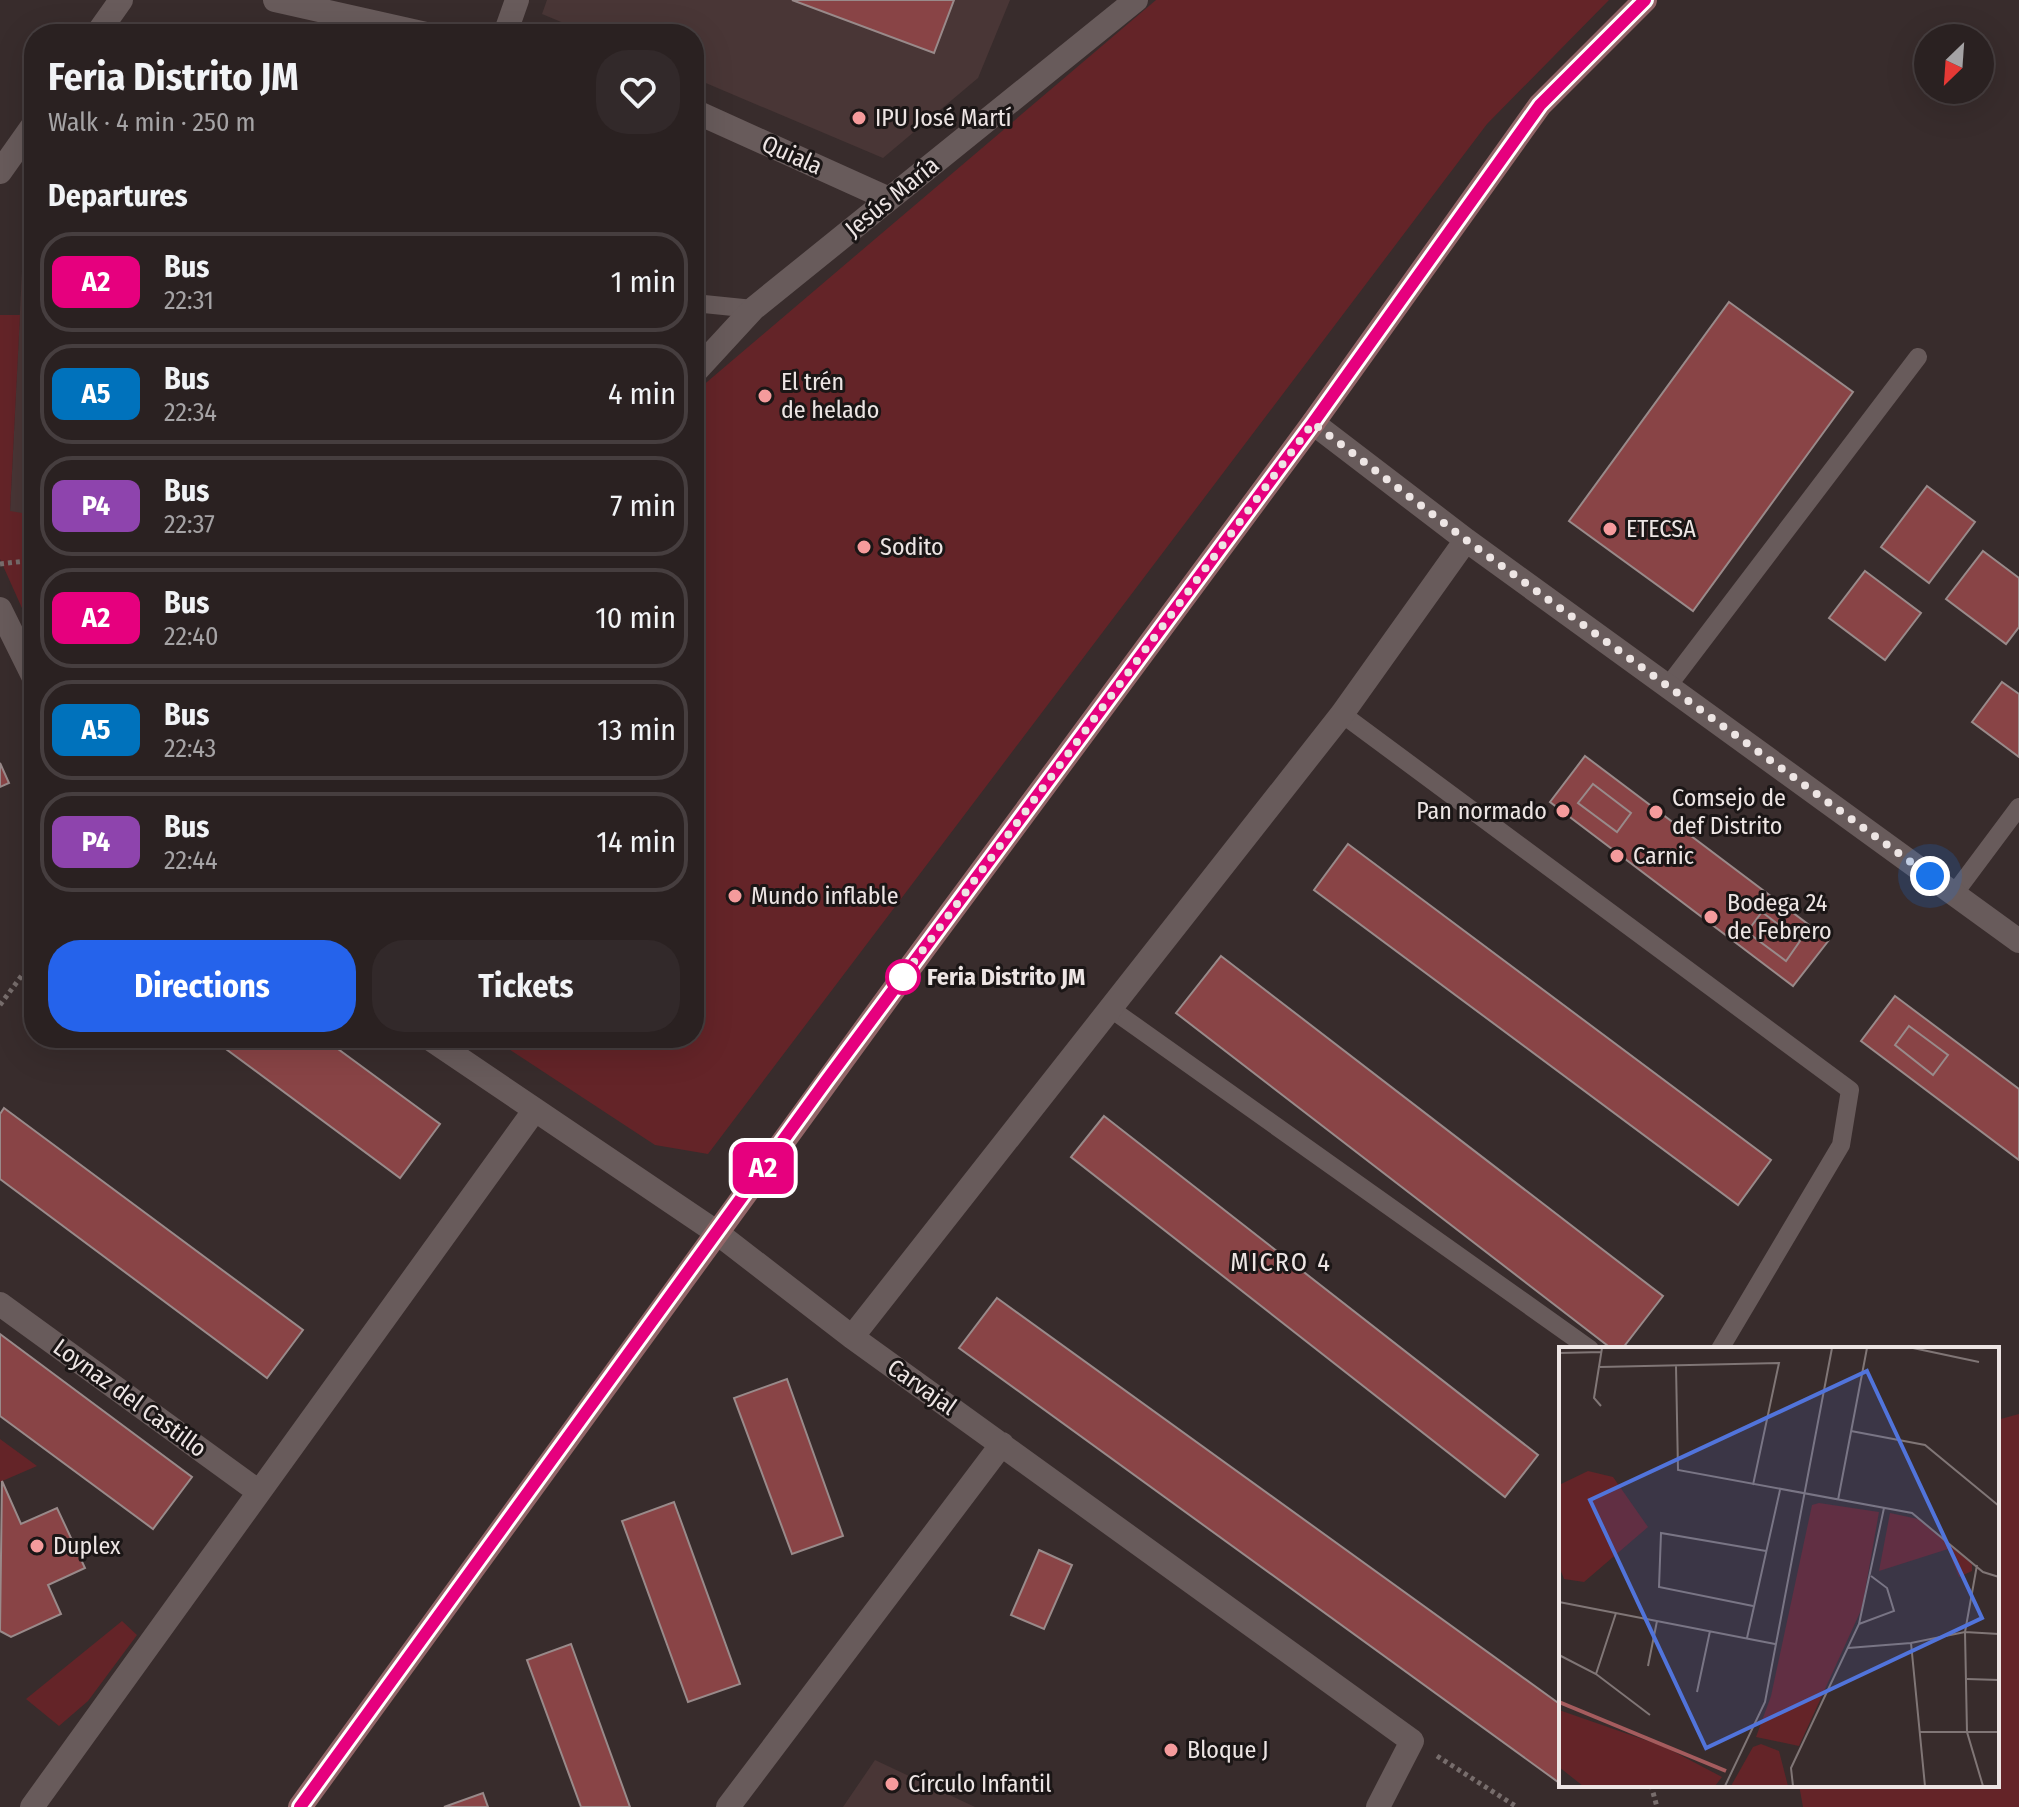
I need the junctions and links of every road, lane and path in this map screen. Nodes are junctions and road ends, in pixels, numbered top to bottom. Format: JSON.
{"nodes":[{"id":1,"x":121,"y":0,"type":"edge"},
{"id":2,"x":275,"y":0,"type":"edge"},
{"id":3,"x":517,"y":0,"type":"edge"},
{"id":4,"x":1136,"y":0,"type":"edge"},
{"id":5,"x":1645,"y":0,"type":"edge"},
{"id":6,"x":104,"y":24,"type":"edge"},
{"id":7,"x":382,"y":24,"type":"edge"},
{"id":8,"x":509,"y":24,"type":"edge"},
{"id":9,"x":704,"y":116,"type":"edge"},
{"id":10,"x":24,"y":138,"type":"edge"},
{"id":11,"x":0,"y":172,"type":"edge"},
{"id":12,"x":889,"y":199,"type":"junction"},
{"id":13,"x":704,"y":304,"type":"edge"},
{"id":14,"x":753,"y":309,"type":"junction"},
{"id":15,"x":1918,"y":357,"type":"dead end"},
{"id":16,"x":704,"y":362,"type":"edge"},
{"id":17,"x":1313,"y":423,"type":"junction"},
{"id":18,"x":1466,"y":540,"type":"junction"},
{"id":19,"x":24,"y":561,"type":"edge"},
{"id":20,"x":0,"y":564,"type":"edge"},
{"id":21,"x":0,"y":609,"type":"edge"},
{"id":22,"x":24,"y":658,"type":"edge"},
{"id":23,"x":1668,"y":686,"type":"junction"},
{"id":24,"x":1342,"y":714,"type":"junction"},
{"id":25,"x":2019,"y":807,"type":"edge"},
{"id":26,"x":1954,"y":894,"type":"junction"},
{"id":27,"x":2019,"y":941,"type":"edge"},
{"id":28,"x":24,"y":973,"type":"edge"},
{"id":29,"x":0,"y":1005,"type":"edge"},
{"id":30,"x":1111,"y":1009,"type":"junction"},
{"id":31,"x":443,"y":1048,"type":"edge"},
{"id":32,"x":534,"y":1111,"type":"junction"},
{"id":33,"x":716,"y":1232,"type":"junction"},
{"id":34,"x":0,"y":1304,"type":"edge"},
{"id":35,"x":852,"y":1337,"type":"junction"},
{"id":36,"x":1587,"y":1347,"type":"edge"},
{"id":37,"x":1721,"y":1347,"type":"edge"},
{"id":38,"x":1002,"y":1444,"type":"junction"},
{"id":39,"x":259,"y":1492,"type":"junction"},
{"id":40,"x":1412,"y":1741,"type":"junction"},
{"id":41,"x":1652,"y":1787,"type":"edge"},
{"id":42,"x":32,"y":1807,"type":"edge"},
{"id":43,"x":300,"y":1807,"type":"edge"},
{"id":44,"x":728,"y":1807,"type":"edge"},
{"id":45,"x":1378,"y":1807,"type":"edge"},
{"id":46,"x":1517,"y":1807,"type":"edge"},
{"id":47,"x":1657,"y":1807,"type":"edge"}],
"edges":[{"from":1,"to":6,"type":"street"},
{"from":2,"to":7,"type":"street"},
{"from":3,"to":8,"type":"street"},
{"from":4,"to":12,"type":"street","name":"Jesús María"},
{"from":5,"to":17,"type":"main road"},
{"from":9,"to":12,"type":"street","name":"Quiala"},
{"from":10,"to":11,"type":"street"},
{"from":12,"to":14,"type":"street","name":"Jesús María"},
{"from":13,"to":14,"type":"lane"},
{"from":14,"to":16,"type":"street","name":"Jesús María"},
{"from":15,"to":23,"type":"lane"},
{"from":17,"to":18,"type":"street"},
{"from":17,"to":33,"type":"main road"},
{"from":18,"to":23,"type":"street"},
{"from":18,"to":24,"type":"street"},
{"from":19,"to":20,"type":"path"},
{"from":21,"to":22,"type":"street"},
{"from":23,"to":26,"type":"street"},
{"from":24,"to":30,"type":"street"},
{"from":24,"to":37,"type":"lane"},
{"from":25,"to":26,"type":"lane"},
{"from":26,"to":27,"type":"street"},
{"from":28,"to":29,"type":"path"},
{"from":30,"to":35,"type":"street"},
{"from":30,"to":36,"type":"lane"},
{"from":31,"to":32,"type":"street","name":"Carvajal"},
{"from":32,"to":33,"type":"street","name":"Carvajal"},
{"from":32,"to":39,"type":"street"},
{"from":33,"to":35,"type":"street","name":"Carvajal"},
{"from":33,"to":43,"type":"main road"},
{"from":34,"to":39,"type":"street","name":"Loynaz del Castillo"},
{"from":35,"to":38,"type":"street","name":"Carvajal"},
{"from":38,"to":40,"type":"street","name":"Carvajal"},
{"from":38,"to":44,"type":"street"},
{"from":39,"to":42,"type":"street"},
{"from":40,"to":45,"type":"street"},
{"from":40,"to":46,"type":"path"},
{"from":41,"to":47,"type":"path"}]}
